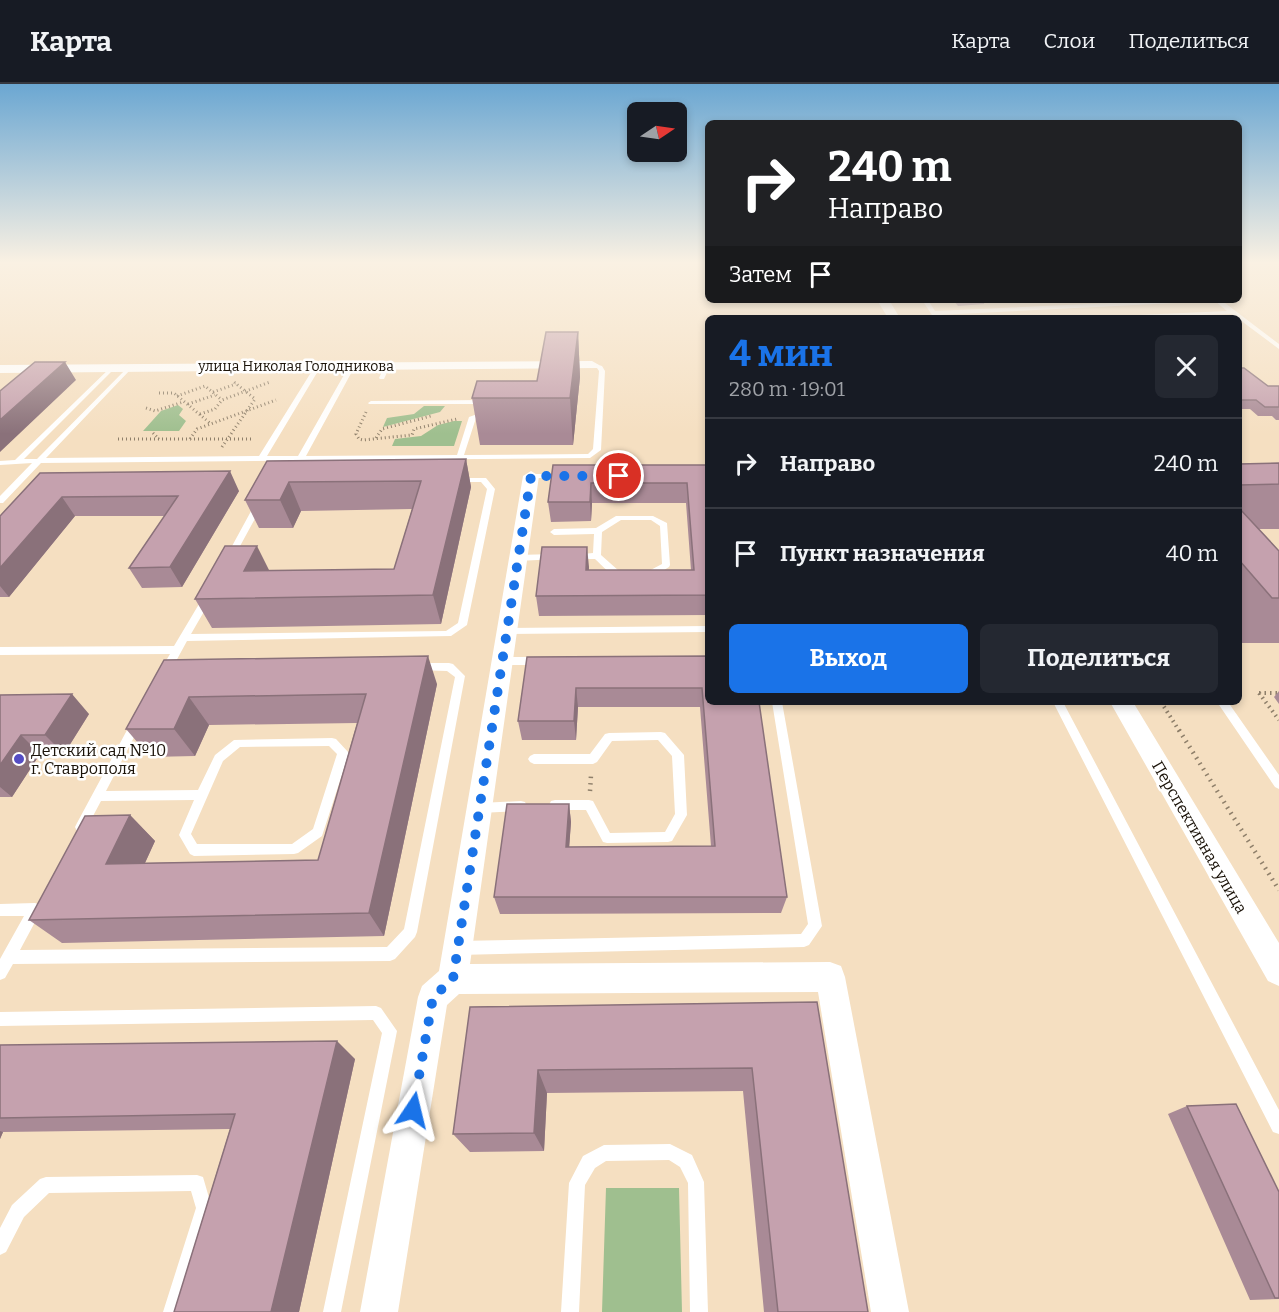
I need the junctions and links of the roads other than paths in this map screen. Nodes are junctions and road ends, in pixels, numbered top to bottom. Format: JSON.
{"nodes":[{"id":1,"x":1243,"y":319,"type":"edge"},
{"id":2,"x":1279,"y":346,"type":"edge"},
{"id":3,"x":592,"y":365,"type":"joint"},
{"id":4,"x":318,"y":366,"type":"junction"},
{"id":5,"x":352,"y":366,"type":"junction"},
{"id":6,"x":112,"y":368,"type":"junction"},
{"id":7,"x":129,"y":368,"type":"junction"},
{"id":8,"x":0,"y":369,"type":"edge"},
{"id":9,"x":371,"y":403,"type":"road end"},
{"id":10,"x":460,"y":457,"type":"junction"},
{"id":11,"x":301,"y":458,"type":"junction"},
{"id":12,"x":261,"y":459,"type":"junction"},
{"id":13,"x":39,"y":461,"type":"junction"},
{"id":14,"x":0,"y":463,"type":"edge"},
{"id":15,"x":16,"y":463,"type":"junction"},
{"id":16,"x":531,"y":476,"type":"joint"},
{"id":17,"x":578,"y":476,"type":"edge"},
{"id":18,"x":448,"y":480,"type":"edge"},
{"id":19,"x":267,"y":490,"type":"edge"},
{"id":20,"x":0,"y":501,"type":"edge"},
{"id":21,"x":598,"y":531,"type":"junction"},
{"id":22,"x":554,"y":532,"type":"dead end"},
{"id":23,"x":597,"y":556,"type":"junction"},
{"id":24,"x":518,"y":558,"type":"junction"},
{"id":25,"x":223,"y":569,"type":"edge"},
{"id":26,"x":211,"y":589,"type":"edge"},
{"id":27,"x":705,"y":629,"type":"edge"},
{"id":28,"x":506,"y":631,"type":"junction"},
{"id":29,"x":184,"y":638,"type":"junction"},
{"id":30,"x":177,"y":650,"type":"junction"},
{"id":31,"x":0,"y":651,"type":"edge"},
{"id":32,"x":501,"y":661,"type":"junction"},
{"id":33,"x":547,"y":661,"type":"edge"},
{"id":34,"x":402,"y":668,"type":"edge"},
{"id":35,"x":166,"y":675,"type":"edge"},
{"id":36,"x":778,"y":705,"type":"edge"},
{"id":37,"x":1060,"y":705,"type":"edge"},
{"id":38,"x":1123,"y":705,"type":"edge"},
{"id":39,"x":1224,"y":705,"type":"edge"},
{"id":40,"x":142,"y":713,"type":"edge"},
{"id":41,"x":534,"y":759,"type":"dead end"},
{"id":42,"x":1279,"y":784,"type":"edge"},
{"id":43,"x":202,"y":795,"type":"junction"},
{"id":44,"x":98,"y":796,"type":"junction"},
{"id":45,"x":479,"y":808,"type":"junction"},
{"id":46,"x":75,"y":837,"type":"edge"},
{"id":47,"x":0,"y":910,"type":"edge"},
{"id":48,"x":458,"y":948,"type":"junction"},
{"id":49,"x":9,"y":957,"type":"junction"},
{"id":50,"x":1279,"y":971,"type":"edge"},
{"id":51,"x":0,"y":973,"type":"edge"},
{"id":52,"x":453,"y":979,"type":"junction"},
{"id":53,"x":0,"y":1019,"type":"edge"},
{"id":54,"x":1279,"y":1126,"type":"edge"},
{"id":55,"x":0,"y":1246,"type":"edge"},
{"id":56,"x":172,"y":1312,"type":"edge"},
{"id":57,"x":332,"y":1312,"type":"edge"},
{"id":58,"x":379,"y":1312,"type":"edge"},
{"id":59,"x":570,"y":1312,"type":"edge"},
{"id":60,"x":699,"y":1312,"type":"edge"},
{"id":61,"x":890,"y":1312,"type":"edge"}],
"edges":[{"from":1,"to":2,"type":"lane"},
{"from":3,"to":5,"type":"street","name":"улица Николая Голодникова"},
{"from":3,"to":10,"type":"lane"},
{"from":4,"to":5,"type":"street","name":"улица Николая Голодникова"},
{"from":4,"to":7,"type":"street","name":"улица Николая Голодникова"},
{"from":4,"to":12,"type":"lane"},
{"from":5,"to":11,"type":"lane"},
{"from":6,"to":7,"type":"street","name":"улица Николая Голодникова"},
{"from":6,"to":8,"type":"street","name":"улица Николая Голодникова"},
{"from":6,"to":15,"type":"lane"},
{"from":7,"to":13,"type":"lane"},
{"from":9,"to":10,"type":"lane"},
{"from":10,"to":11,"type":"lane"},
{"from":11,"to":12,"type":"lane"},
{"from":12,"to":13,"type":"lane"},
{"from":13,"to":15,"type":"lane"},
{"from":13,"to":20,"type":"lane"},
{"from":14,"to":15,"type":"lane"},
{"from":16,"to":17,"type":"lane"},
{"from":16,"to":24,"type":"street"},
{"from":18,"to":29,"type":"lane"},
{"from":19,"to":25,"type":"lane"},
{"from":21,"to":22,"type":"lane"},
{"from":21,"to":23,"type":"lane"},
{"from":21,"to":23,"type":"lane"},
{"from":23,"to":24,"type":"lane"},
{"from":24,"to":28,"type":"street"},
{"from":26,"to":29,"type":"lane"},
{"from":27,"to":28,"type":"lane"},
{"from":28,"to":32,"type":"street"},
{"from":29,"to":30,"type":"lane"},
{"from":30,"to":31,"type":"lane"},
{"from":30,"to":35,"type":"lane"},
{"from":32,"to":33,"type":"lane"},
{"from":32,"to":45,"type":"street"},
{"from":34,"to":49,"type":"lane"},
{"from":36,"to":48,"type":"lane"},
{"from":37,"to":54,"type":"lane"},
{"from":38,"to":50,"type":"street","name":"Перспективная улица"},
{"from":39,"to":42,"type":"lane"},
{"from":40,"to":44,"type":"lane"},
{"from":41,"to":45,"type":"lane"},
{"from":43,"to":43,"type":"lane"},
{"from":43,"to":44,"type":"lane"},
{"from":44,"to":46,"type":"lane"},
{"from":45,"to":48,"type":"street"},
{"from":47,"to":49,"type":"lane"},
{"from":48,"to":52,"type":"street"},
{"from":49,"to":51,"type":"lane"},
{"from":52,"to":58,"type":"street"},
{"from":52,"to":61,"type":"street"},
{"from":53,"to":57,"type":"lane"},
{"from":55,"to":56,"type":"lane"},
{"from":59,"to":60,"type":"lane"}]}
